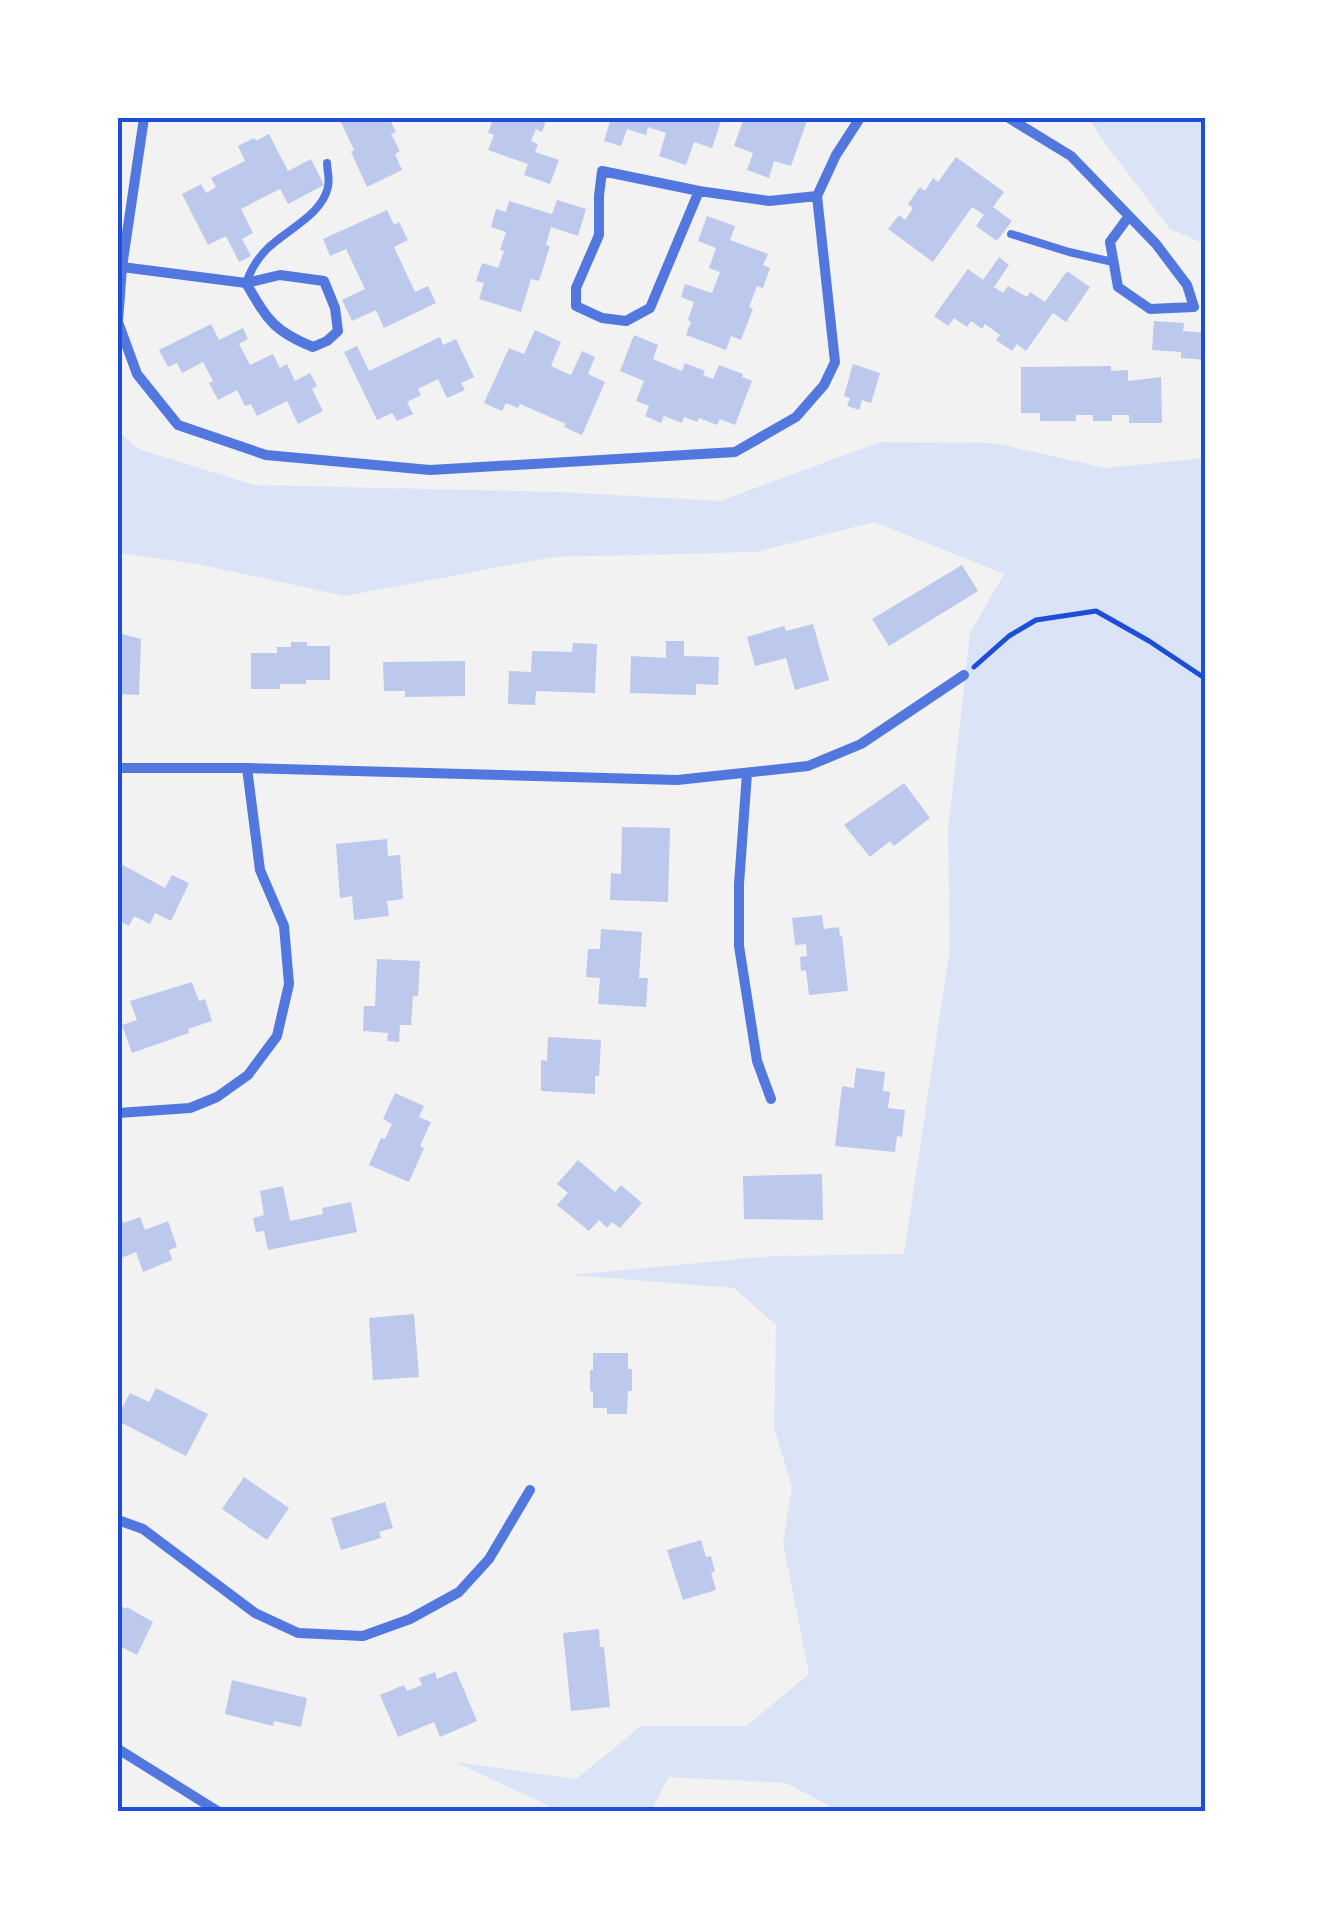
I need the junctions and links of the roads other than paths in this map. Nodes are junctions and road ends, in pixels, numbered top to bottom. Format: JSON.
{"nodes":[{"id":1,"x":144,"y":118,"type":"edge"},
{"id":2,"x":860,"y":118,"type":"edge"},
{"id":3,"x":1010,"y":118,"type":"edge"},
{"id":4,"x":328,"y":162,"type":"dead end"},
{"id":5,"x":698,"y":191,"type":"junction"},
{"id":6,"x":817,"y":196,"type":"junction"},
{"id":7,"x":1128,"y":216,"type":"junction"},
{"id":8,"x":1011,"y":234,"type":"dead end"},
{"id":9,"x":1114,"y":262,"type":"junction"},
{"id":10,"x":122,"y":267,"type":"junction"},
{"id":11,"x":246,"y":283,"type":"junction"},
{"id":12,"x":1200,"y":309,"type":"edge"},
{"id":13,"x":118,"y":322,"type":"edge"},
{"id":14,"x":964,"y":675,"type":"road end"},
{"id":15,"x":118,"y":768,"type":"edge"},
{"id":16,"x":247,"y":768,"type":"junction"},
{"id":17,"x":747,"y":773,"type":"junction"},
{"id":18,"x":771,"y":1099,"type":"dead end"},
{"id":19,"x":118,"y":1113,"type":"edge"},
{"id":20,"x":530,"y":1490,"type":"dead end"},
{"id":21,"x":118,"y":1520,"type":"edge"},
{"id":22,"x":118,"y":1749,"type":"edge"},
{"id":23,"x":219,"y":1812,"type":"edge"}],
"edges":[{"from":1,"to":10,"type":"street"},
{"from":2,"to":6,"type":"street"},
{"from":3,"to":7,"type":"street"},
{"from":4,"to":11,"type":"lane"},
{"from":5,"to":5,"type":"street"},
{"from":5,"to":6,"type":"street"},
{"from":6,"to":13,"type":"street"},
{"from":7,"to":9,"type":"street"},
{"from":7,"to":12,"type":"street"},
{"from":8,"to":9,"type":"lane"},
{"from":9,"to":12,"type":"street"},
{"from":10,"to":11,"type":"street"},
{"from":10,"to":13,"type":"street"},
{"from":11,"to":11,"type":"street"},
{"from":14,"to":17,"type":"street"},
{"from":15,"to":16,"type":"street"},
{"from":16,"to":17,"type":"street"},
{"from":16,"to":19,"type":"street"},
{"from":17,"to":18,"type":"street"},
{"from":20,"to":21,"type":"street"},
{"from":22,"to":23,"type":"street"}]}
